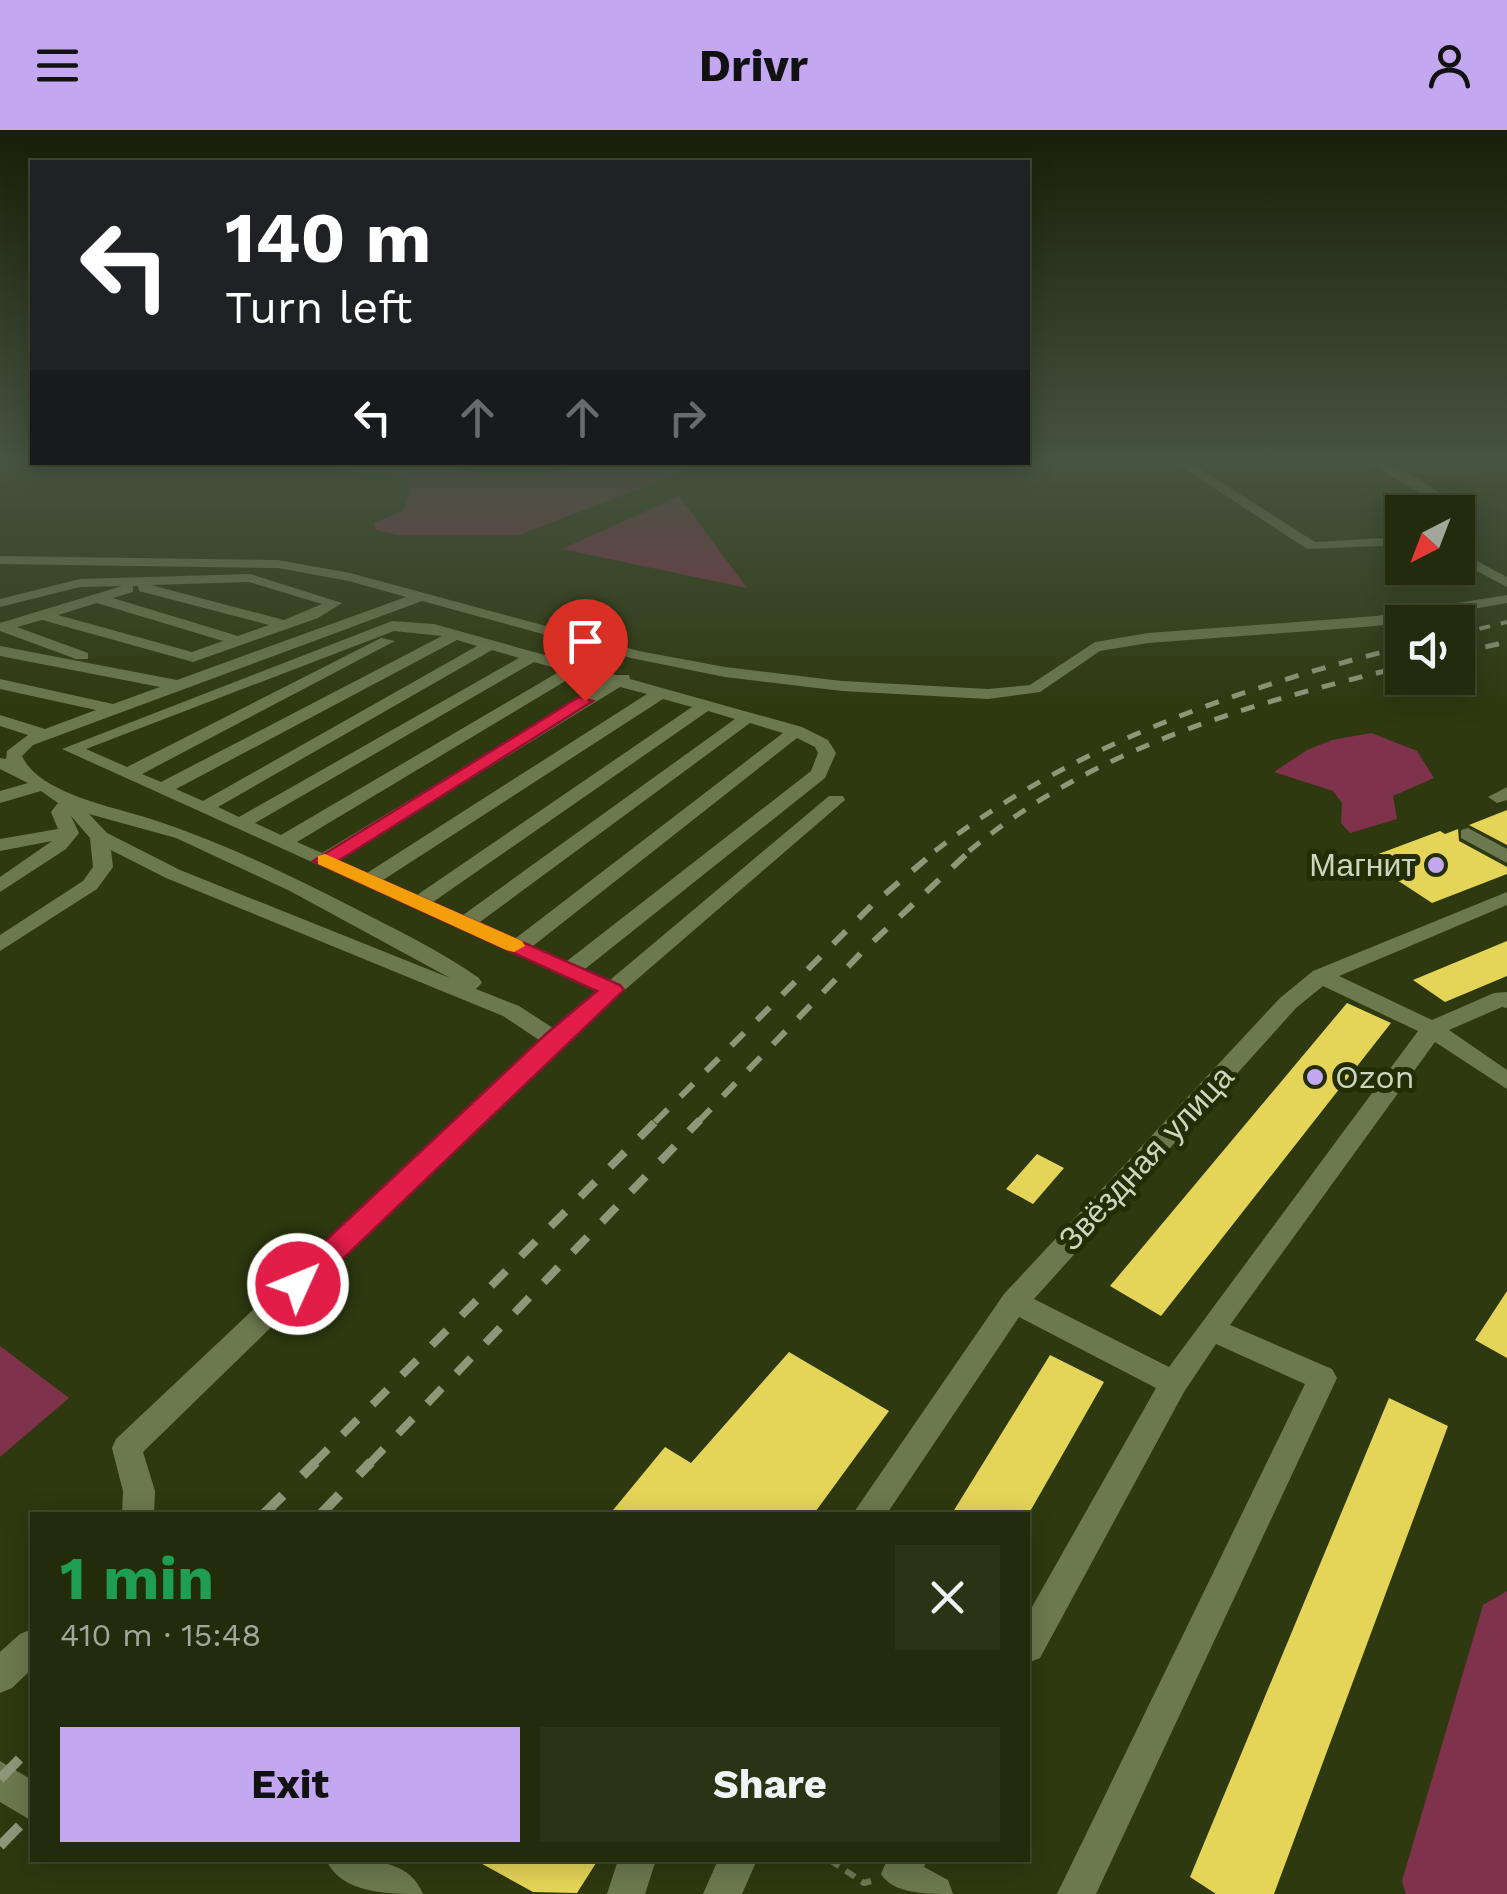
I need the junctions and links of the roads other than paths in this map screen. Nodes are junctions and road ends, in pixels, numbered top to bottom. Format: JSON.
{"nodes":[{"id":1,"x":0,"y":560,"type":"edge"},
{"id":2,"x":1475,"y":565,"type":"edge"},
{"id":3,"x":157,"y":580,"type":"junction"},
{"id":4,"x":1507,"y":583,"type":"edge"},
{"id":5,"x":137,"y":586,"type":"junction"},
{"id":6,"x":422,"y":596,"type":"junction"},
{"id":7,"x":97,"y":598,"type":"junction"},
{"id":8,"x":1507,"y":599,"type":"edge"},
{"id":9,"x":0,"y":604,"type":"edge"},
{"id":10,"x":46,"y":616,"type":"junction"},
{"id":11,"x":286,"y":625,"type":"junction"},
{"id":12,"x":416,"y":627,"type":"junction"},
{"id":13,"x":456,"y":635,"type":"junction"},
{"id":14,"x":239,"y":641,"type":"junction"},
{"id":15,"x":490,"y":645,"type":"junction"},
{"id":16,"x":0,"y":651,"type":"edge"},
{"id":17,"x":532,"y":657,"type":"junction"},
{"id":18,"x":654,"y":658,"type":"junction"},
{"id":19,"x":574,"y":669,"type":"junction"},
{"id":20,"x":147,"y":680,"type":"junction"},
{"id":21,"x":618,"y":681,"type":"junction"},
{"id":22,"x":0,"y":684,"type":"edge"},
{"id":23,"x":176,"y":685,"type":"junction"},
{"id":24,"x":660,"y":693,"type":"junction"},
{"id":25,"x":705,"y":706,"type":"junction"},
{"id":26,"x":114,"y":709,"type":"junction"},
{"id":27,"x":747,"y":718,"type":"junction"},
{"id":28,"x":0,"y":720,"type":"edge"},
{"id":29,"x":796,"y":732,"type":"junction"},
{"id":30,"x":44,"y":734,"type":"junction"},
{"id":31,"x":10,"y":766,"type":"edge"},
{"id":32,"x":128,"y":774,"type":"junction"},
{"id":33,"x":43,"y":785,"type":"junction"},
{"id":34,"x":161,"y":789,"type":"junction"},
{"id":35,"x":0,"y":796,"type":"edge"},
{"id":36,"x":836,"y":800,"type":"dead end"},
{"id":37,"x":69,"y":802,"type":"junction"},
{"id":38,"x":204,"y":808,"type":"junction"},
{"id":39,"x":240,"y":824,"type":"junction"},
{"id":40,"x":69,"y":833,"type":"junction"},
{"id":41,"x":1468,"y":834,"type":"dead end"},
{"id":42,"x":100,"y":838,"type":"junction"},
{"id":43,"x":282,"y":843,"type":"junction"},
{"id":44,"x":0,"y":845,"type":"edge"},
{"id":45,"x":1507,"y":857,"type":"edge"},
{"id":46,"x":323,"y":861,"type":"junction"},
{"id":47,"x":368,"y":881,"type":"junction"},
{"id":48,"x":0,"y":886,"type":"edge"},
{"id":49,"x":1507,"y":898,"type":"edge"},
{"id":50,"x":418,"y":903,"type":"junction"},
{"id":51,"x":464,"y":924,"type":"junction"},
{"id":52,"x":0,"y":945,"type":"edge"},
{"id":53,"x":518,"y":948,"type":"junction"},
{"id":54,"x":569,"y":970,"type":"junction"},
{"id":55,"x":1322,"y":976,"type":"junction"},
{"id":56,"x":612,"y":990,"type":"junction"},
{"id":57,"x":1505,"y":998,"type":"edge"},
{"id":58,"x":511,"y":1010,"type":"junction"},
{"id":59,"x":566,"y":1029,"type":"junction"},
{"id":60,"x":1432,"y":1029,"type":"junction"},
{"id":61,"x":1507,"y":1081,"type":"edge"},
{"id":62,"x":1014,"y":1302,"type":"junction"},
{"id":63,"x":1211,"y":1329,"type":"junction"},
{"id":64,"x":1174,"y":1383,"type":"junction"},
{"id":65,"x":138,"y":1512,"type":"edge"},
{"id":66,"x":870,"y":1512,"type":"edge"},
{"id":67,"x":1030,"y":1642,"type":"edge"},
{"id":68,"x":30,"y":1648,"type":"edge"},
{"id":69,"x":0,"y":1676,"type":"edge"},
{"id":70,"x":0,"y":1779,"type":"edge"},
{"id":71,"x":30,"y":1802,"type":"edge"},
{"id":72,"x":348,"y":1862,"type":"edge"},
{"id":73,"x":636,"y":1862,"type":"edge"},
{"id":74,"x":737,"y":1862,"type":"edge"},
{"id":75,"x":904,"y":1867,"type":"edge"},
{"id":76,"x":404,"y":1894,"type":"edge"},
{"id":77,"x":626,"y":1894,"type":"edge"},
{"id":78,"x":722,"y":1894,"type":"edge"},
{"id":79,"x":934,"y":1894,"type":"edge"},
{"id":80,"x":1076,"y":1894,"type":"edge"}],
"edges":[{"from":1,"to":6,"type":"street"},
{"from":2,"to":4,"type":"street"},
{"from":3,"to":5,"type":"street"},
{"from":3,"to":9,"type":"street"},
{"from":3,"to":11,"type":"street"},
{"from":5,"to":7,"type":"street"},
{"from":5,"to":11,"type":"street"},
{"from":6,"to":18,"type":"street"},
{"from":6,"to":23,"type":"street"},
{"from":7,"to":10,"type":"street"},
{"from":7,"to":14,"type":"street"},
{"from":8,"to":18,"type":"street"},
{"from":10,"to":14,"type":"street"},
{"from":10,"to":20,"type":"street"},
{"from":11,"to":14,"type":"street"},
{"from":12,"to":13,"type":"street"},
{"from":12,"to":32,"type":"street"},
{"from":12,"to":32,"type":"street"},
{"from":13,"to":15,"type":"street"},
{"from":13,"to":34,"type":"street"},
{"from":15,"to":17,"type":"street"},
{"from":15,"to":38,"type":"street"},
{"from":16,"to":20,"type":"street"},
{"from":17,"to":19,"type":"street"},
{"from":17,"to":39,"type":"street"},
{"from":18,"to":21,"type":"street"},
{"from":19,"to":21,"type":"street"},
{"from":19,"to":43,"type":"street"},
{"from":20,"to":23,"type":"street"},
{"from":21,"to":24,"type":"street"},
{"from":21,"to":46,"type":"street"},
{"from":22,"to":26,"type":"street"},
{"from":23,"to":26,"type":"street"},
{"from":24,"to":25,"type":"street"},
{"from":24,"to":47,"type":"street"},
{"from":25,"to":27,"type":"street"},
{"from":25,"to":50,"type":"street"},
{"from":26,"to":30,"type":"street"},
{"from":27,"to":29,"type":"street"},
{"from":27,"to":51,"type":"street"},
{"from":28,"to":30,"type":"street"},
{"from":29,"to":53,"type":"street"},
{"from":29,"to":54,"type":"street"},
{"from":30,"to":31,"type":"street"},
{"from":31,"to":33,"type":"street"},
{"from":32,"to":34,"type":"street"},
{"from":33,"to":35,"type":"street"},
{"from":33,"to":37,"type":"street"},
{"from":34,"to":38,"type":"street"},
{"from":36,"to":56,"type":"street"},
{"from":37,"to":40,"type":"street"},
{"from":37,"to":42,"type":"street"},
{"from":37,"to":58,"type":"street"},
{"from":38,"to":39,"type":"street"},
{"from":39,"to":43,"type":"street"},
{"from":40,"to":44,"type":"street"},
{"from":40,"to":48,"type":"street"},
{"from":41,"to":45,"type":"street"},
{"from":42,"to":52,"type":"street"},
{"from":42,"to":58,"type":"street"},
{"from":43,"to":46,"type":"street"},
{"from":46,"to":47,"type":"street"},
{"from":47,"to":50,"type":"street"},
{"from":49,"to":55,"type":"street","name":"Звёздная улица"},
{"from":50,"to":51,"type":"street"},
{"from":51,"to":53,"type":"street"},
{"from":53,"to":54,"type":"street"},
{"from":54,"to":56,"type":"street"},
{"from":55,"to":60,"type":"street"},
{"from":55,"to":62,"type":"street","name":"Звёздная улица"},
{"from":56,"to":59,"type":"street"},
{"from":57,"to":60,"type":"street"},
{"from":58,"to":59,"type":"street"},
{"from":59,"to":65,"type":"street"},
{"from":60,"to":61,"type":"street"},
{"from":60,"to":63,"type":"street"},
{"from":62,"to":64,"type":"street"},
{"from":62,"to":66,"type":"street","name":"Звёздная улица"},
{"from":63,"to":64,"type":"street"},
{"from":63,"to":80,"type":"street"},
{"from":64,"to":67,"type":"street"},
{"from":68,"to":69,"type":"street"},
{"from":70,"to":71,"type":"street"},
{"from":72,"to":76,"type":"street"},
{"from":73,"to":77,"type":"street"},
{"from":74,"to":78,"type":"street"},
{"from":75,"to":79,"type":"street"}]}
